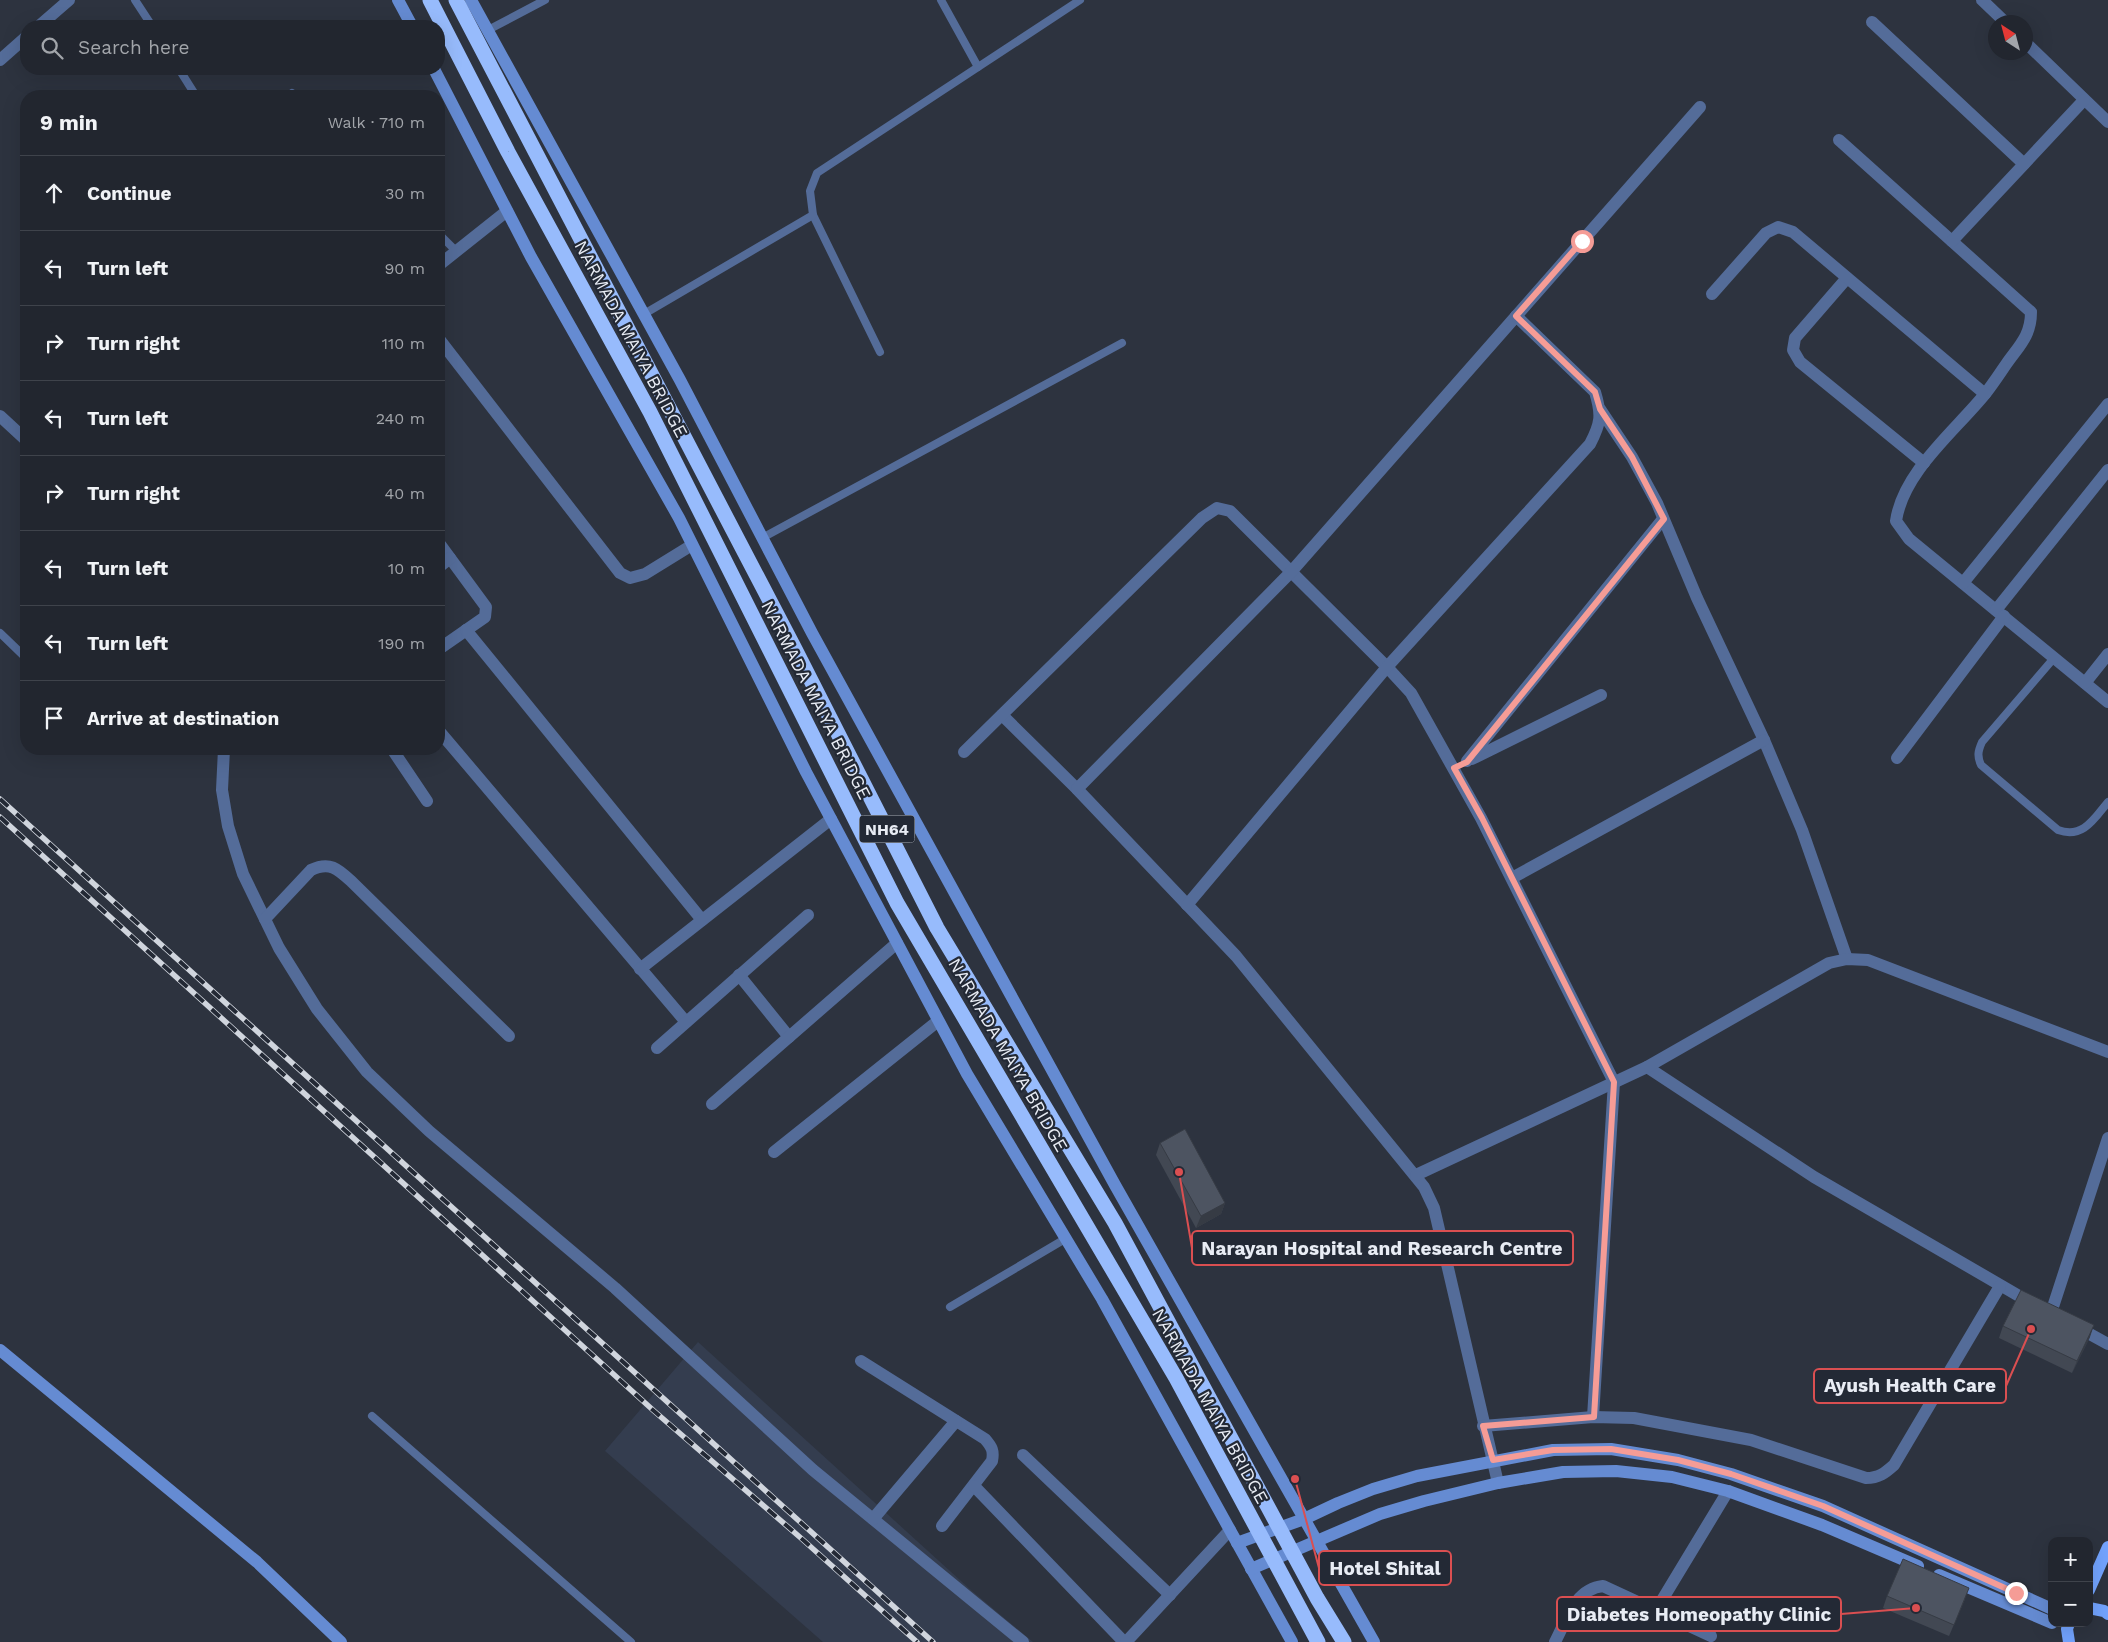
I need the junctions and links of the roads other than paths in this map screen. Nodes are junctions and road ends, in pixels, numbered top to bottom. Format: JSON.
{"nodes":[{"id":1,"x":69,"y":0,"type":"edge"},
{"id":2,"x":136,"y":0,"type":"edge"},
{"id":3,"x":398,"y":0,"type":"edge"},
{"id":4,"x":430,"y":0,"type":"edge"},
{"id":5,"x":456,"y":0,"type":"edge"},
{"id":6,"x":471,"y":0,"type":"edge"},
{"id":7,"x":545,"y":0,"type":"edge"},
{"id":8,"x":941,"y":0,"type":"edge"},
{"id":9,"x":1080,"y":0,"type":"edge"},
{"id":10,"x":1982,"y":0,"type":"edge"},
{"id":11,"x":1998,"y":15,"type":"edge"},
{"id":12,"x":46,"y":20,"type":"edge"},
{"id":13,"x":148,"y":20,"type":"edge"},
{"id":14,"x":409,"y":20,"type":"edge"},
{"id":15,"x":440,"y":20,"type":"edge"},
{"id":16,"x":1872,"y":22,"type":"dead end"},
{"id":17,"x":445,"y":29,"type":"edge"},
{"id":18,"x":488,"y":30,"type":"junction"},
{"id":19,"x":20,"y":42,"type":"edge"},
{"id":20,"x":2033,"y":50,"type":"edge"},
{"id":21,"x":0,"y":60,"type":"edge"},
{"id":22,"x":978,"y":67,"type":"junction"},
{"id":23,"x":183,"y":75,"type":"edge"},
{"id":24,"x":437,"y":75,"type":"edge"},
{"id":25,"x":192,"y":90,"type":"edge"},
{"id":26,"x":445,"y":90,"type":"edge"},
{"id":27,"x":445,"y":90,"type":"edge"},
{"id":28,"x":2084,"y":100,"type":"junction"},
{"id":29,"x":1700,"y":107,"type":"dead end"},
{"id":30,"x":2108,"y":122,"type":"edge"},
{"id":31,"x":1840,"y":140,"type":"dead end"},
{"id":32,"x":2024,"y":164,"type":"junction"},
{"id":33,"x":507,"y":210,"type":"junction"},
{"id":34,"x":814,"y":215,"type":"junction"},
{"id":35,"x":445,"y":240,"type":"edge"},
{"id":36,"x":1952,"y":241,"type":"junction"},
{"id":37,"x":456,"y":251,"type":"junction"},
{"id":38,"x":445,"y":260,"type":"edge"},
{"id":39,"x":1847,"y":278,"type":"junction"},
{"id":40,"x":1712,"y":294,"type":"dead end"},
{"id":41,"x":644,"y":314,"type":"junction"},
{"id":42,"x":1516,"y":316,"type":"junction"},
{"id":43,"x":1122,"y":343,"type":"dead end"},
{"id":44,"x":445,"y":346,"type":"edge"},
{"id":45,"x":880,"y":352,"type":"dead end"},
{"id":46,"x":1984,"y":394,"type":"junction"},
{"id":47,"x":2108,"y":404,"type":"edge"},
{"id":48,"x":1600,"y":409,"type":"junction"},
{"id":49,"x":0,"y":416,"type":"edge"},
{"id":50,"x":20,"y":434,"type":"edge"},
{"id":51,"x":1924,"y":463,"type":"junction"},
{"id":52,"x":2108,"y":470,"type":"edge"},
{"id":53,"x":1664,"y":519,"type":"junction"},
{"id":54,"x":762,"y":538,"type":"junction"},
{"id":55,"x":692,"y":545,"type":"junction"},
{"id":56,"x":445,"y":551,"type":"edge"},
{"id":57,"x":450,"y":558,"type":"junction"},
{"id":58,"x":445,"y":562,"type":"edge"},
{"id":59,"x":1291,"y":572,"type":"junction"},
{"id":60,"x":1963,"y":583,"type":"junction"},
{"id":61,"x":2000,"y":613,"type":"junction"},
{"id":62,"x":466,"y":630,"type":"junction"},
{"id":63,"x":0,"y":633,"type":"edge"},
{"id":64,"x":445,"y":645,"type":"edge"},
{"id":65,"x":20,"y":652,"type":"edge"},
{"id":66,"x":2108,"y":654,"type":"edge"},
{"id":67,"x":2054,"y":658,"type":"junction"},
{"id":68,"x":1387,"y":667,"type":"junction"},
{"id":69,"x":2085,"y":683,"type":"junction"},
{"id":70,"x":1601,"y":695,"type":"dead end"},
{"id":71,"x":2108,"y":702,"type":"edge"},
{"id":72,"x":1002,"y":715,"type":"junction"},
{"id":73,"x":445,"y":738,"type":"edge"},
{"id":74,"x":1764,"y":740,"type":"junction"},
{"id":75,"x":964,"y":752,"type":"dead end"},
{"id":76,"x":224,"y":755,"type":"edge"},
{"id":77,"x":396,"y":755,"type":"edge"},
{"id":78,"x":1896,"y":758,"type":"dead end"},
{"id":79,"x":1467,"y":762,"type":"junction"},
{"id":80,"x":1454,"y":768,"type":"junction"},
{"id":81,"x":1077,"y":789,"type":"junction"},
{"id":82,"x":427,"y":801,"type":"dead end"},
{"id":83,"x":2108,"y":802,"type":"edge"},
{"id":84,"x":831,"y":819,"type":"junction"},
{"id":85,"x":1512,"y":878,"type":"junction"},
{"id":86,"x":1187,"y":905,"type":"junction"},
{"id":87,"x":808,"y":915,"type":"dead end"},
{"id":88,"x":265,"y":919,"type":"junction"},
{"id":89,"x":702,"y":920,"type":"junction"},
{"id":90,"x":896,"y":943,"type":"junction"},
{"id":91,"x":1847,"y":959,"type":"junction"},
{"id":92,"x":640,"y":969,"type":"junction"},
{"id":93,"x":739,"y":976,"type":"junction"},
{"id":94,"x":938,"y":1021,"type":"junction"},
{"id":95,"x":686,"y":1022,"type":"junction"},
{"id":96,"x":510,"y":1036,"type":"dead end"},
{"id":97,"x":789,"y":1037,"type":"junction"},
{"id":98,"x":657,"y":1048,"type":"dead end"},
{"id":99,"x":2108,"y":1052,"type":"edge"},
{"id":100,"x":1647,"y":1066,"type":"junction"},
{"id":101,"x":1614,"y":1082,"type":"junction"},
{"id":102,"x":712,"y":1104,"type":"dead end"},
{"id":103,"x":2108,"y":1138,"type":"edge"},
{"id":104,"x":774,"y":1152,"type":"dead end"},
{"id":105,"x":1416,"y":1176,"type":"junction"},
{"id":106,"x":1066,"y":1239,"type":"junction"},
{"id":107,"x":2000,"y":1286,"type":"junction"},
{"id":108,"x":950,"y":1307,"type":"dead end"},
{"id":109,"x":2059,"y":1317,"type":"junction"},
{"id":110,"x":2108,"y":1344,"type":"edge"},
{"id":111,"x":0,"y":1350,"type":"edge"},
{"id":112,"x":861,"y":1361,"type":"dead end"},
{"id":113,"x":372,"y":1416,"type":"dead end"},
{"id":114,"x":1594,"y":1417,"type":"junction"},
{"id":115,"x":956,"y":1420,"type":"junction"},
{"id":116,"x":1483,"y":1426,"type":"junction"},
{"id":117,"x":1023,"y":1455,"type":"dead end"},
{"id":118,"x":1493,"y":1460,"type":"junction"},
{"id":119,"x":1498,"y":1483,"type":"junction"},
{"id":120,"x":974,"y":1486,"type":"junction"},
{"id":121,"x":1728,"y":1491,"type":"junction"},
{"id":122,"x":873,"y":1519,"type":"junction"},
{"id":123,"x":1304,"y":1519,"type":"junction"},
{"id":124,"x":942,"y":1526,"type":"dead end"},
{"id":125,"x":1230,"y":1530,"type":"junction"},
{"id":126,"x":1317,"y":1542,"type":"junction"},
{"id":127,"x":1237,"y":1543,"type":"junction"},
{"id":128,"x":2108,"y":1547,"type":"edge"},
{"id":129,"x":1251,"y":1569,"type":"junction"},
{"id":130,"x":2093,"y":1582,"type":"edge"},
{"id":131,"x":1170,"y":1595,"type":"junction"},
{"id":132,"x":2048,"y":1607,"type":"edge"},
{"id":133,"x":2093,"y":1609,"type":"edge"},
{"id":134,"x":1656,"y":1610,"type":"junction"},
{"id":135,"x":2108,"y":1614,"type":"edge"},
{"id":136,"x":2048,"y":1621,"type":"edge"},
{"id":137,"x":2068,"y":1627,"type":"edge"},
{"id":138,"x":1711,"y":1636,"type":"dead end"},
{"id":139,"x":341,"y":1642,"type":"edge"},
{"id":140,"x":631,"y":1642,"type":"edge"},
{"id":141,"x":1023,"y":1642,"type":"edge"},
{"id":142,"x":1125,"y":1642,"type":"edge"},
{"id":143,"x":1292,"y":1642,"type":"edge"},
{"id":144,"x":1318,"y":1642,"type":"edge"},
{"id":145,"x":1344,"y":1642,"type":"edge"},
{"id":146,"x":1374,"y":1642,"type":"edge"},
{"id":147,"x":1555,"y":1642,"type":"edge"},
{"id":148,"x":2069,"y":1642,"type":"edge"}],
"edges":[{"from":1,"to":12,"type":"street"},
{"from":2,"to":13,"type":"lane"},
{"from":3,"to":14,"type":"street"},
{"from":4,"to":15,"type":"highway","name":"NARMADA MAIYA BRIDGE","number":"NH64","bridge":true},
{"from":5,"to":145,"type":"highway","number":"NH64","bridge":true},
{"from":6,"to":18,"type":"street"},
{"from":7,"to":18,"type":"lane"},
{"from":8,"to":22,"type":"lane"},
{"from":9,"to":22,"type":"lane"},
{"from":10,"to":11,"type":"street"},
{"from":16,"to":32,"type":"street"},
{"from":17,"to":144,"type":"highway","name":"NARMADA MAIYA BRIDGE","number":"NH64","bridge":true},
{"from":18,"to":41,"type":"street"},
{"from":19,"to":21,"type":"street"},
{"from":20,"to":28,"type":"street"},
{"from":22,"to":34,"type":"lane"},
{"from":23,"to":25,"type":"lane"},
{"from":24,"to":27,"type":"street","number":"NH64"},
{"from":26,"to":33,"type":"street","number":"NH64"},
{"from":28,"to":30,"type":"street"},
{"from":28,"to":32,"type":"street"},
{"from":29,"to":42,"type":"street"},
{"from":31,"to":36,"type":"street"},
{"from":32,"to":36,"type":"street"},
{"from":33,"to":37,"type":"street"},
{"from":33,"to":55,"type":"street","number":"NH64"},
{"from":34,"to":41,"type":"lane"},
{"from":34,"to":45,"type":"lane"},
{"from":35,"to":37,"type":"lane"},
{"from":36,"to":46,"type":"street"},
{"from":37,"to":38,"type":"street"},
{"from":39,"to":40,"type":"street"},
{"from":39,"to":46,"type":"street"},
{"from":39,"to":51,"type":"street"},
{"from":41,"to":54,"type":"street"},
{"from":42,"to":48,"type":"street"},
{"from":42,"to":59,"type":"street"},
{"from":43,"to":54,"type":"lane"},
{"from":44,"to":55,"type":"street"},
{"from":46,"to":51,"type":"street"},
{"from":47,"to":60,"type":"street"},
{"from":48,"to":53,"type":"street"},
{"from":48,"to":68,"type":"street"},
{"from":49,"to":50,"type":"street"},
{"from":51,"to":60,"type":"street"},
{"from":52,"to":61,"type":"street"},
{"from":53,"to":74,"type":"street"},
{"from":53,"to":79,"type":"street"},
{"from":54,"to":123,"type":"street"},
{"from":55,"to":84,"type":"street","number":"NH64"},
{"from":56,"to":57,"type":"street"},
{"from":57,"to":58,"type":"street"},
{"from":57,"to":62,"type":"street"},
{"from":59,"to":68,"type":"street"},
{"from":59,"to":72,"type":"street"},
{"from":59,"to":81,"type":"street"},
{"from":60,"to":61,"type":"street"},
{"from":61,"to":67,"type":"street"},
{"from":61,"to":78,"type":"street"},
{"from":62,"to":64,"type":"street"},
{"from":62,"to":89,"type":"street"},
{"from":63,"to":65,"type":"lane"},
{"from":66,"to":69,"type":"street"},
{"from":67,"to":69,"type":"street"},
{"from":67,"to":83,"type":"lane"},
{"from":68,"to":80,"type":"street"},
{"from":68,"to":86,"type":"street"},
{"from":69,"to":71,"type":"street"},
{"from":70,"to":79,"type":"street"},
{"from":72,"to":75,"type":"street"},
{"from":72,"to":81,"type":"street"},
{"from":73,"to":92,"type":"street"},
{"from":74,"to":85,"type":"street"},
{"from":74,"to":91,"type":"street"},
{"from":76,"to":88,"type":"street"},
{"from":77,"to":82,"type":"street"},
{"from":79,"to":80,"type":"street"},
{"from":80,"to":85,"type":"street"},
{"from":81,"to":86,"type":"street"},
{"from":84,"to":89,"type":"street"},
{"from":84,"to":90,"type":"street","number":"NH64"},
{"from":85,"to":101,"type":"street"},
{"from":86,"to":105,"type":"street"},
{"from":87,"to":93,"type":"street"},
{"from":88,"to":96,"type":"street"},
{"from":88,"to":122,"type":"street"},
{"from":89,"to":92,"type":"street"},
{"from":90,"to":94,"type":"street","number":"NH64"},
{"from":90,"to":97,"type":"street"},
{"from":91,"to":99,"type":"street"},
{"from":91,"to":100,"type":"street"},
{"from":92,"to":95,"type":"street"},
{"from":93,"to":95,"type":"street"},
{"from":93,"to":97,"type":"street"},
{"from":94,"to":104,"type":"street"},
{"from":94,"to":106,"type":"street","number":"NH64"},
{"from":95,"to":98,"type":"street"},
{"from":97,"to":102,"type":"street"},
{"from":100,"to":101,"type":"street"},
{"from":100,"to":107,"type":"street"},
{"from":101,"to":105,"type":"street"},
{"from":101,"to":114,"type":"street"},
{"from":103,"to":109,"type":"street"},
{"from":105,"to":116,"type":"street"},
{"from":106,"to":108,"type":"lane"},
{"from":106,"to":125,"type":"street","number":"NH64"},
{"from":107,"to":109,"type":"street"},
{"from":107,"to":114,"type":"street"},
{"from":109,"to":110,"type":"street"},
{"from":111,"to":139,"type":"street"},
{"from":112,"to":115,"type":"street"},
{"from":113,"to":140,"type":"lane"},
{"from":114,"to":116,"type":"street"},
{"from":115,"to":120,"type":"street"},
{"from":115,"to":122,"type":"street"},
{"from":116,"to":118,"type":"street"},
{"from":117,"to":131,"type":"street"},
{"from":118,"to":119,"type":"street"},
{"from":118,"to":123,"type":"street"},
{"from":118,"to":132,"type":"street"},
{"from":119,"to":121,"type":"street"},
{"from":119,"to":126,"type":"street"},
{"from":120,"to":124,"type":"street"},
{"from":120,"to":142,"type":"street"},
{"from":121,"to":134,"type":"street"},
{"from":121,"to":136,"type":"street"},
{"from":122,"to":141,"type":"street"},
{"from":123,"to":126,"type":"street"},
{"from":123,"to":127,"type":"street"},
{"from":125,"to":127,"type":"street","number":"NH64"},
{"from":125,"to":131,"type":"street"},
{"from":126,"to":129,"type":"street"},
{"from":126,"to":146,"type":"street"},
{"from":127,"to":129,"type":"street","number":"NH64"},
{"from":128,"to":130,"type":"main road"},
{"from":129,"to":143,"type":"street","number":"NH64"},
{"from":131,"to":142,"type":"street"},
{"from":133,"to":135,"type":"main road"},
{"from":134,"to":138,"type":"street"},
{"from":134,"to":147,"type":"street"},
{"from":137,"to":148,"type":"main road"}]}
